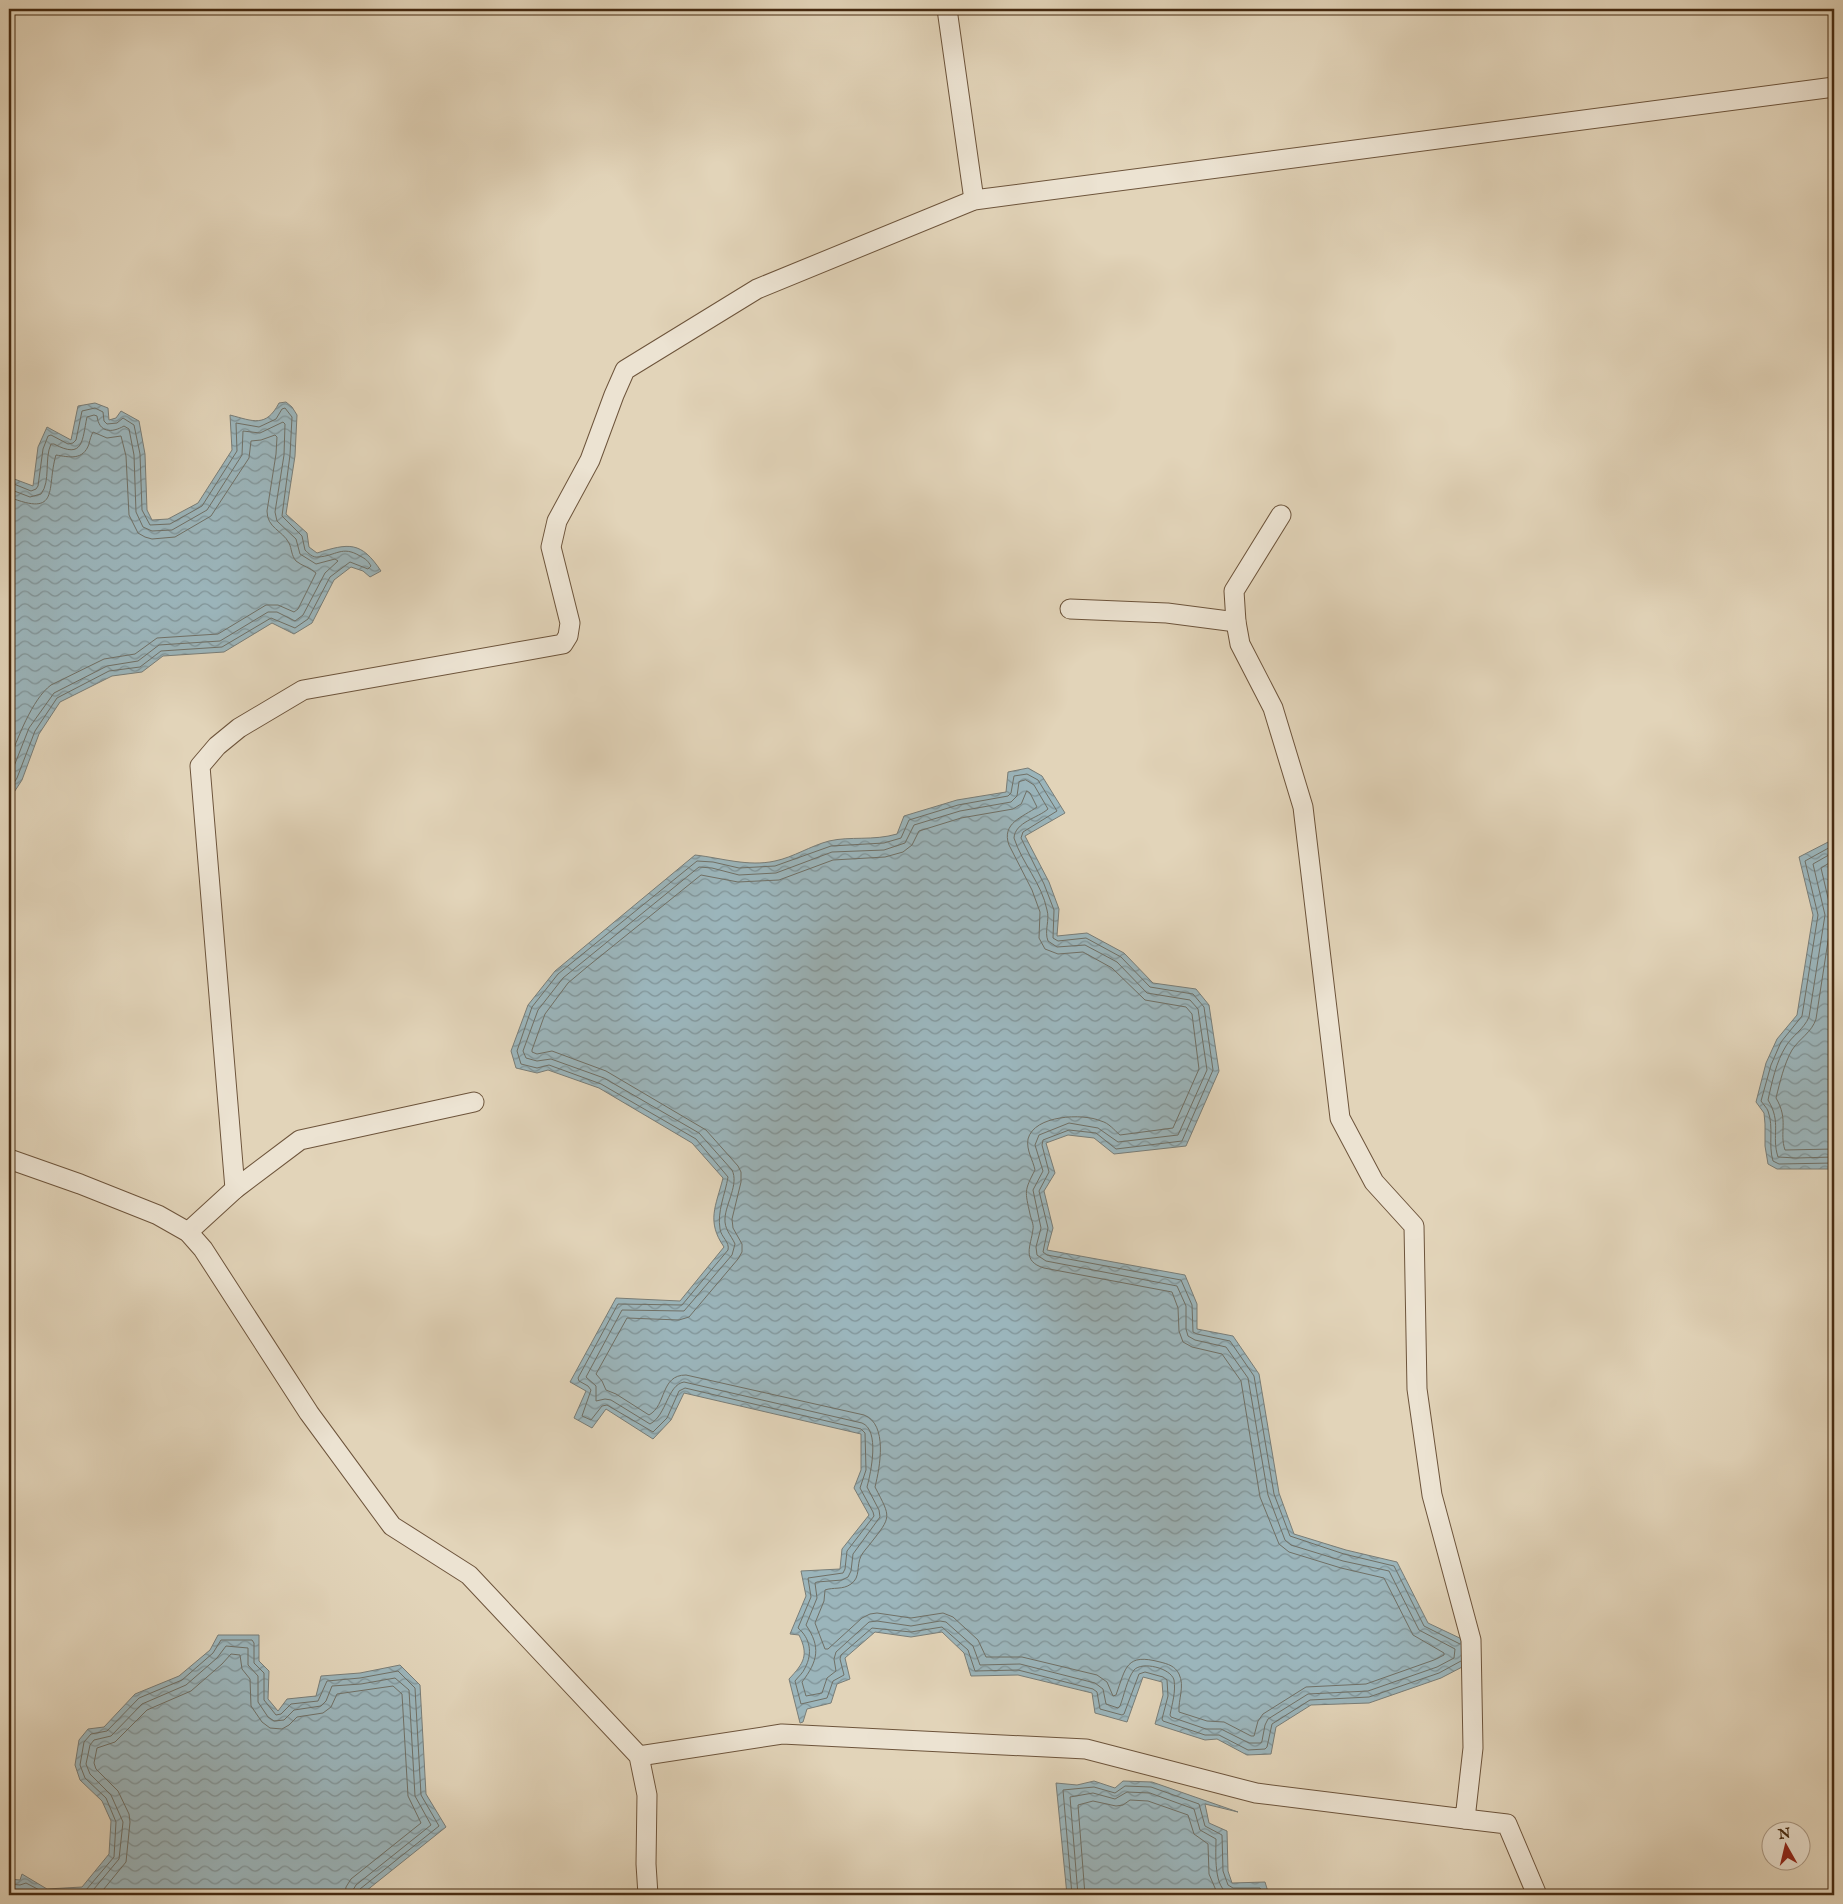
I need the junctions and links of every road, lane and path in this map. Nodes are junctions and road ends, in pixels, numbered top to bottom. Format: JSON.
{"nodes":[{"id":1,"x":947,"y":9,"type":"edge"},
{"id":2,"x":1834,"y":86,"type":"edge"},
{"id":3,"x":974,"y":200,"type":"junction"},
{"id":4,"x":1280,"y":515,"type":"dead end"},
{"id":5,"x":1070,"y":609,"type":"dead end"},
{"id":6,"x":1236,"y":622,"type":"junction"},
{"id":7,"x":474,"y":1102,"type":"dead end"},
{"id":8,"x":9,"y":1159,"type":"edge"},
{"id":9,"x":235,"y":1189,"type":"junction"},
{"id":10,"x":188,"y":1232,"type":"junction"},
{"id":11,"x":639,"y":1756,"type":"junction"},
{"id":12,"x":1465,"y":1819,"type":"junction"},
{"id":13,"x":648,"y":1895,"type":"edge"},
{"id":14,"x":1537,"y":1895,"type":"edge"}],
"edges":[{"from":1,"to":3,"type":"street"},
{"from":2,"to":3,"type":"street"},
{"from":3,"to":9,"type":"street"},
{"from":4,"to":6,"type":"street"},
{"from":5,"to":6,"type":"street"},
{"from":6,"to":12,"type":"street"},
{"from":7,"to":9,"type":"street"},
{"from":8,"to":10,"type":"street"},
{"from":9,"to":10,"type":"street"},
{"from":10,"to":11,"type":"street"},
{"from":11,"to":12,"type":"street"},
{"from":11,"to":13,"type":"street"},
{"from":12,"to":14,"type":"street"}]}
